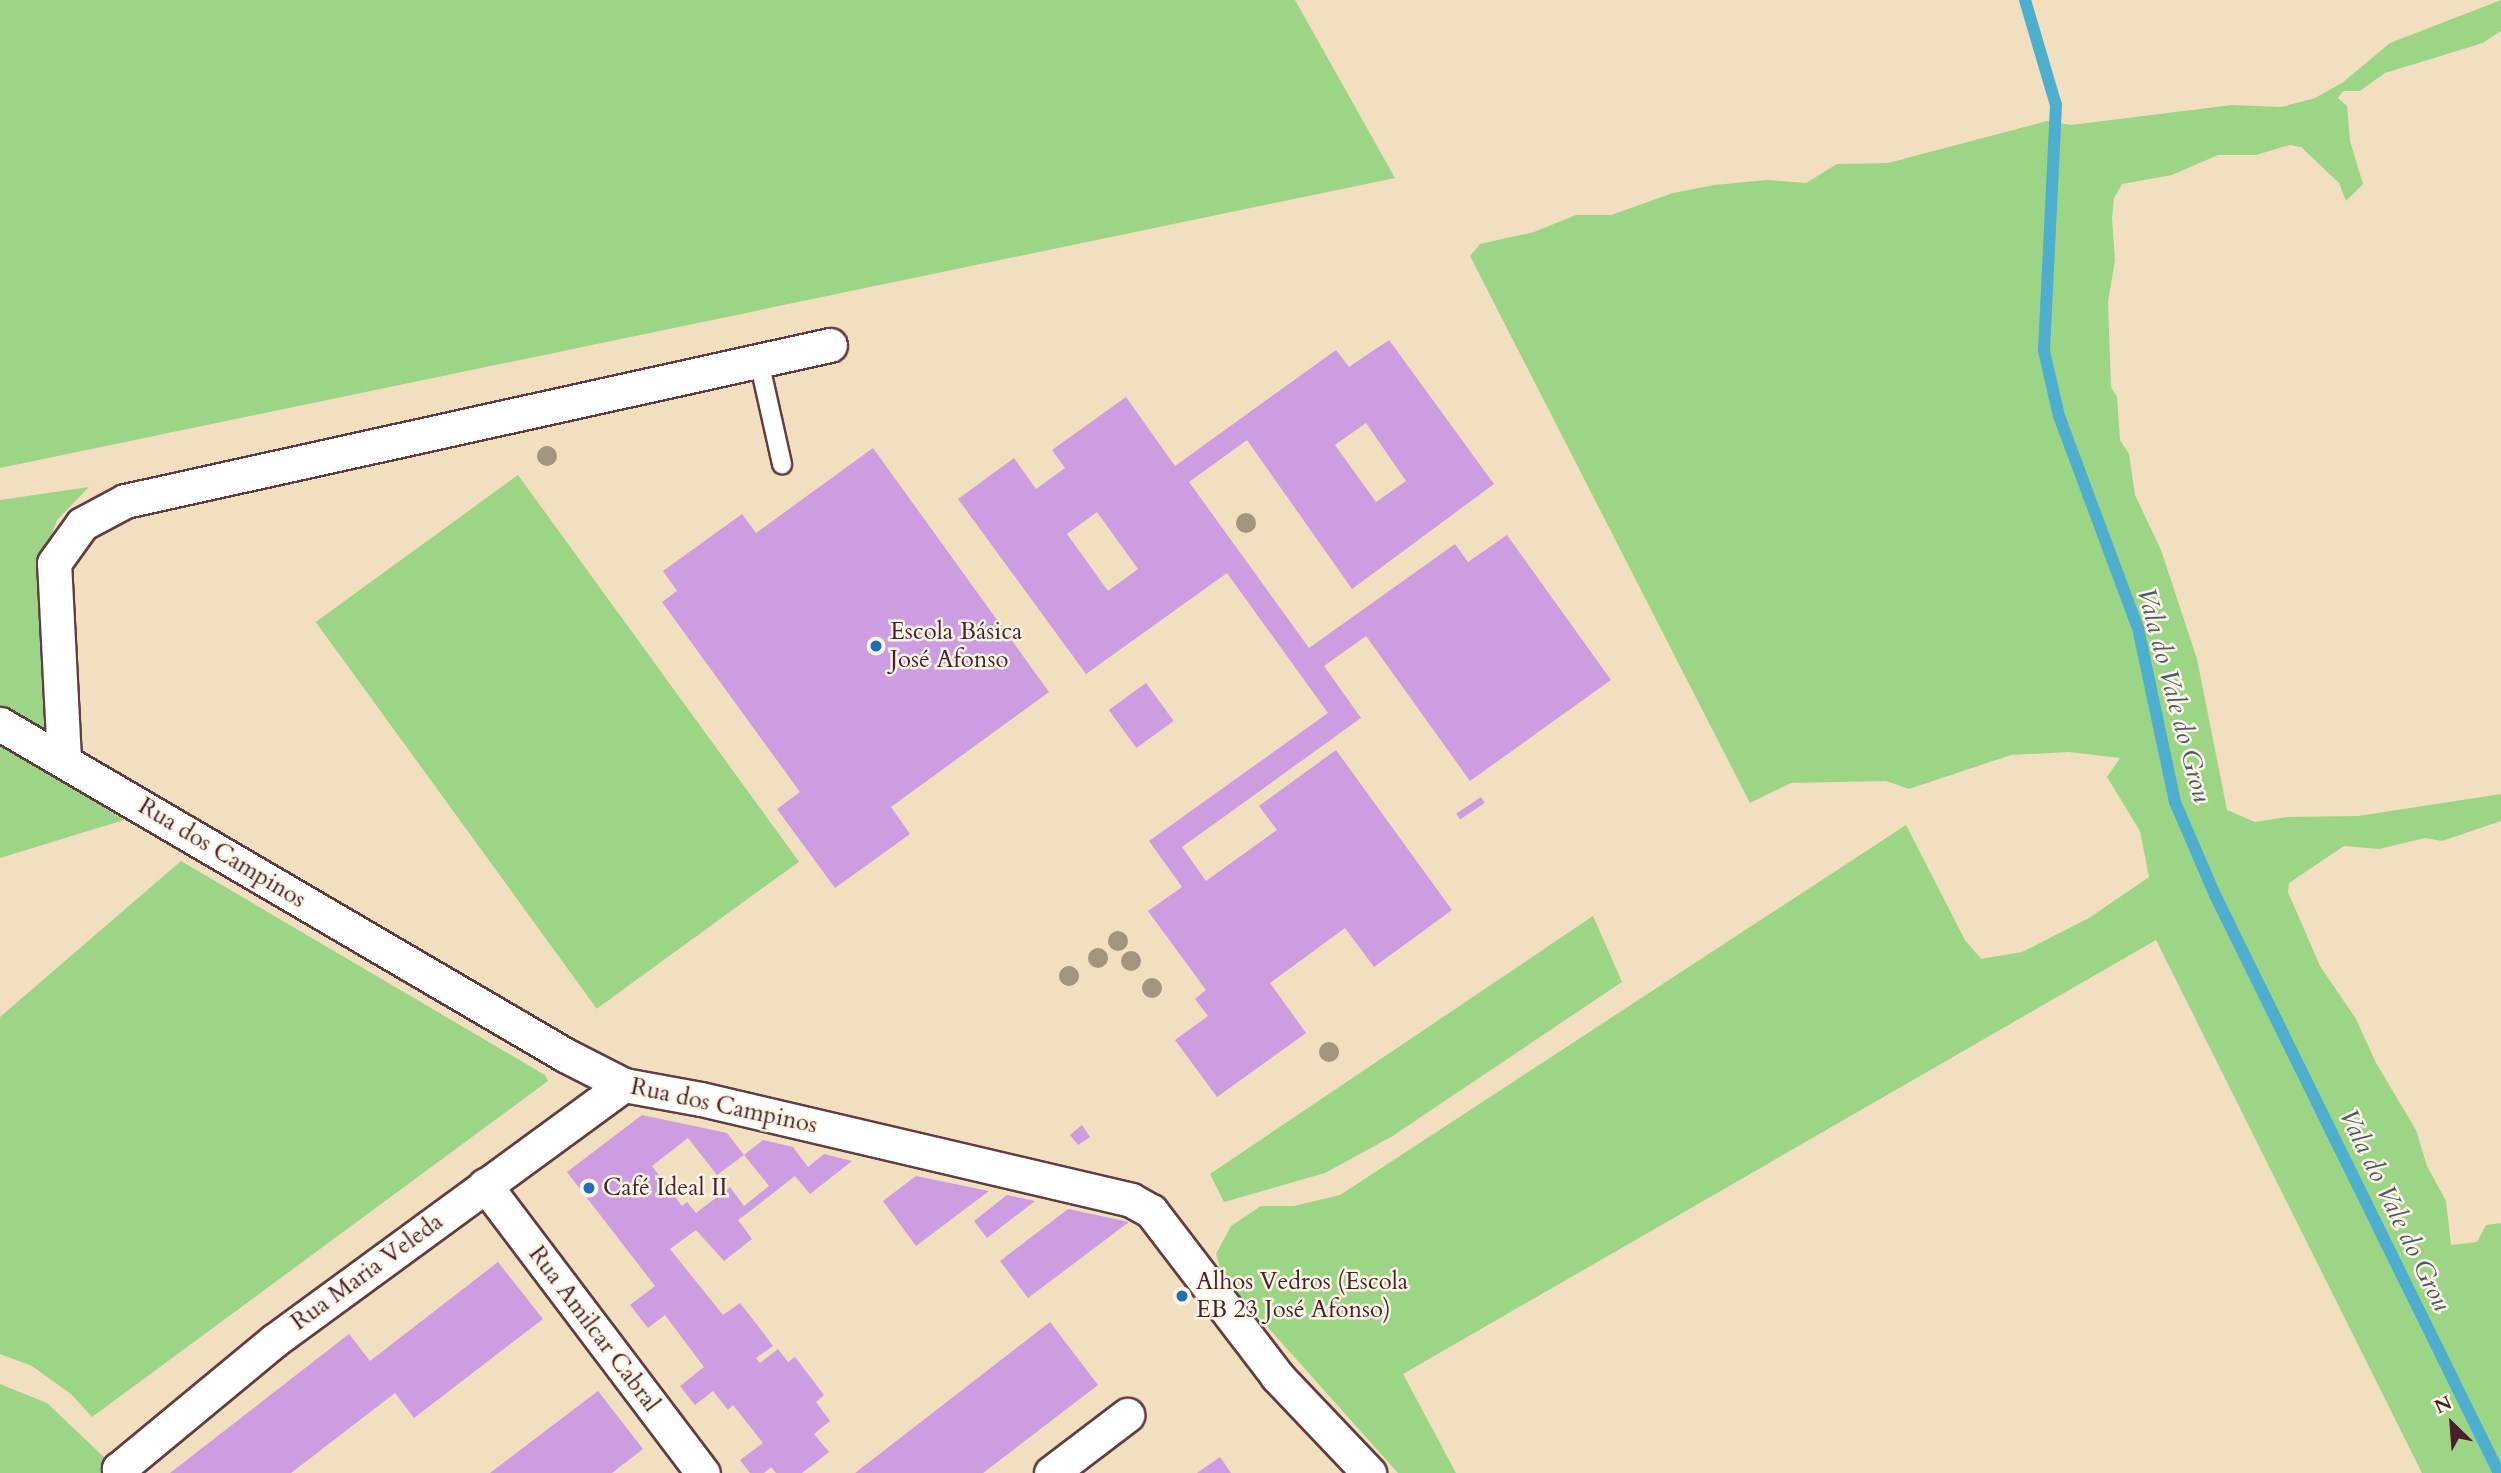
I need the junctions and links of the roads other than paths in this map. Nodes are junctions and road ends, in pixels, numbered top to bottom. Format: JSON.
{"nodes":[{"id":1,"x":830,"y":345,"type":"dead end"},
{"id":2,"x":760,"y":361,"type":"junction"},
{"id":3,"x":782,"y":464,"type":"dead end"},
{"id":4,"x":0,"y":724,"type":"edge"},
{"id":5,"x":64,"y":759,"type":"junction"},
{"id":6,"x":624,"y":1085,"type":"junction"},
{"id":7,"x":485,"y":1185,"type":"junction"},
{"id":8,"x":1127,"y":1415,"type":"dead end"},
{"id":9,"x":121,"y":1471,"type":"edge"},
{"id":10,"x":703,"y":1473,"type":"edge"},
{"id":11,"x":1051,"y":1473,"type":"edge"},
{"id":12,"x":1369,"y":1473,"type":"edge"}],
"edges":[{"from":1,"to":2,"type":"street"},
{"from":2,"to":3,"type":"lane"},
{"from":2,"to":5,"type":"street"},
{"from":4,"to":5,"type":"street","name":"Rua dos Campinos"},
{"from":5,"to":6,"type":"street","name":"Rua dos Campinos"},
{"from":6,"to":7,"type":"street","name":"Rua Maria Veleda"},
{"from":6,"to":12,"type":"street","name":"Rua dos Campinos"},
{"from":7,"to":9,"type":"street","name":"Rua Maria Veleda"},
{"from":7,"to":10,"type":"street","name":"Rua Amilcar Cabral"},
{"from":8,"to":11,"type":"street"}]}
